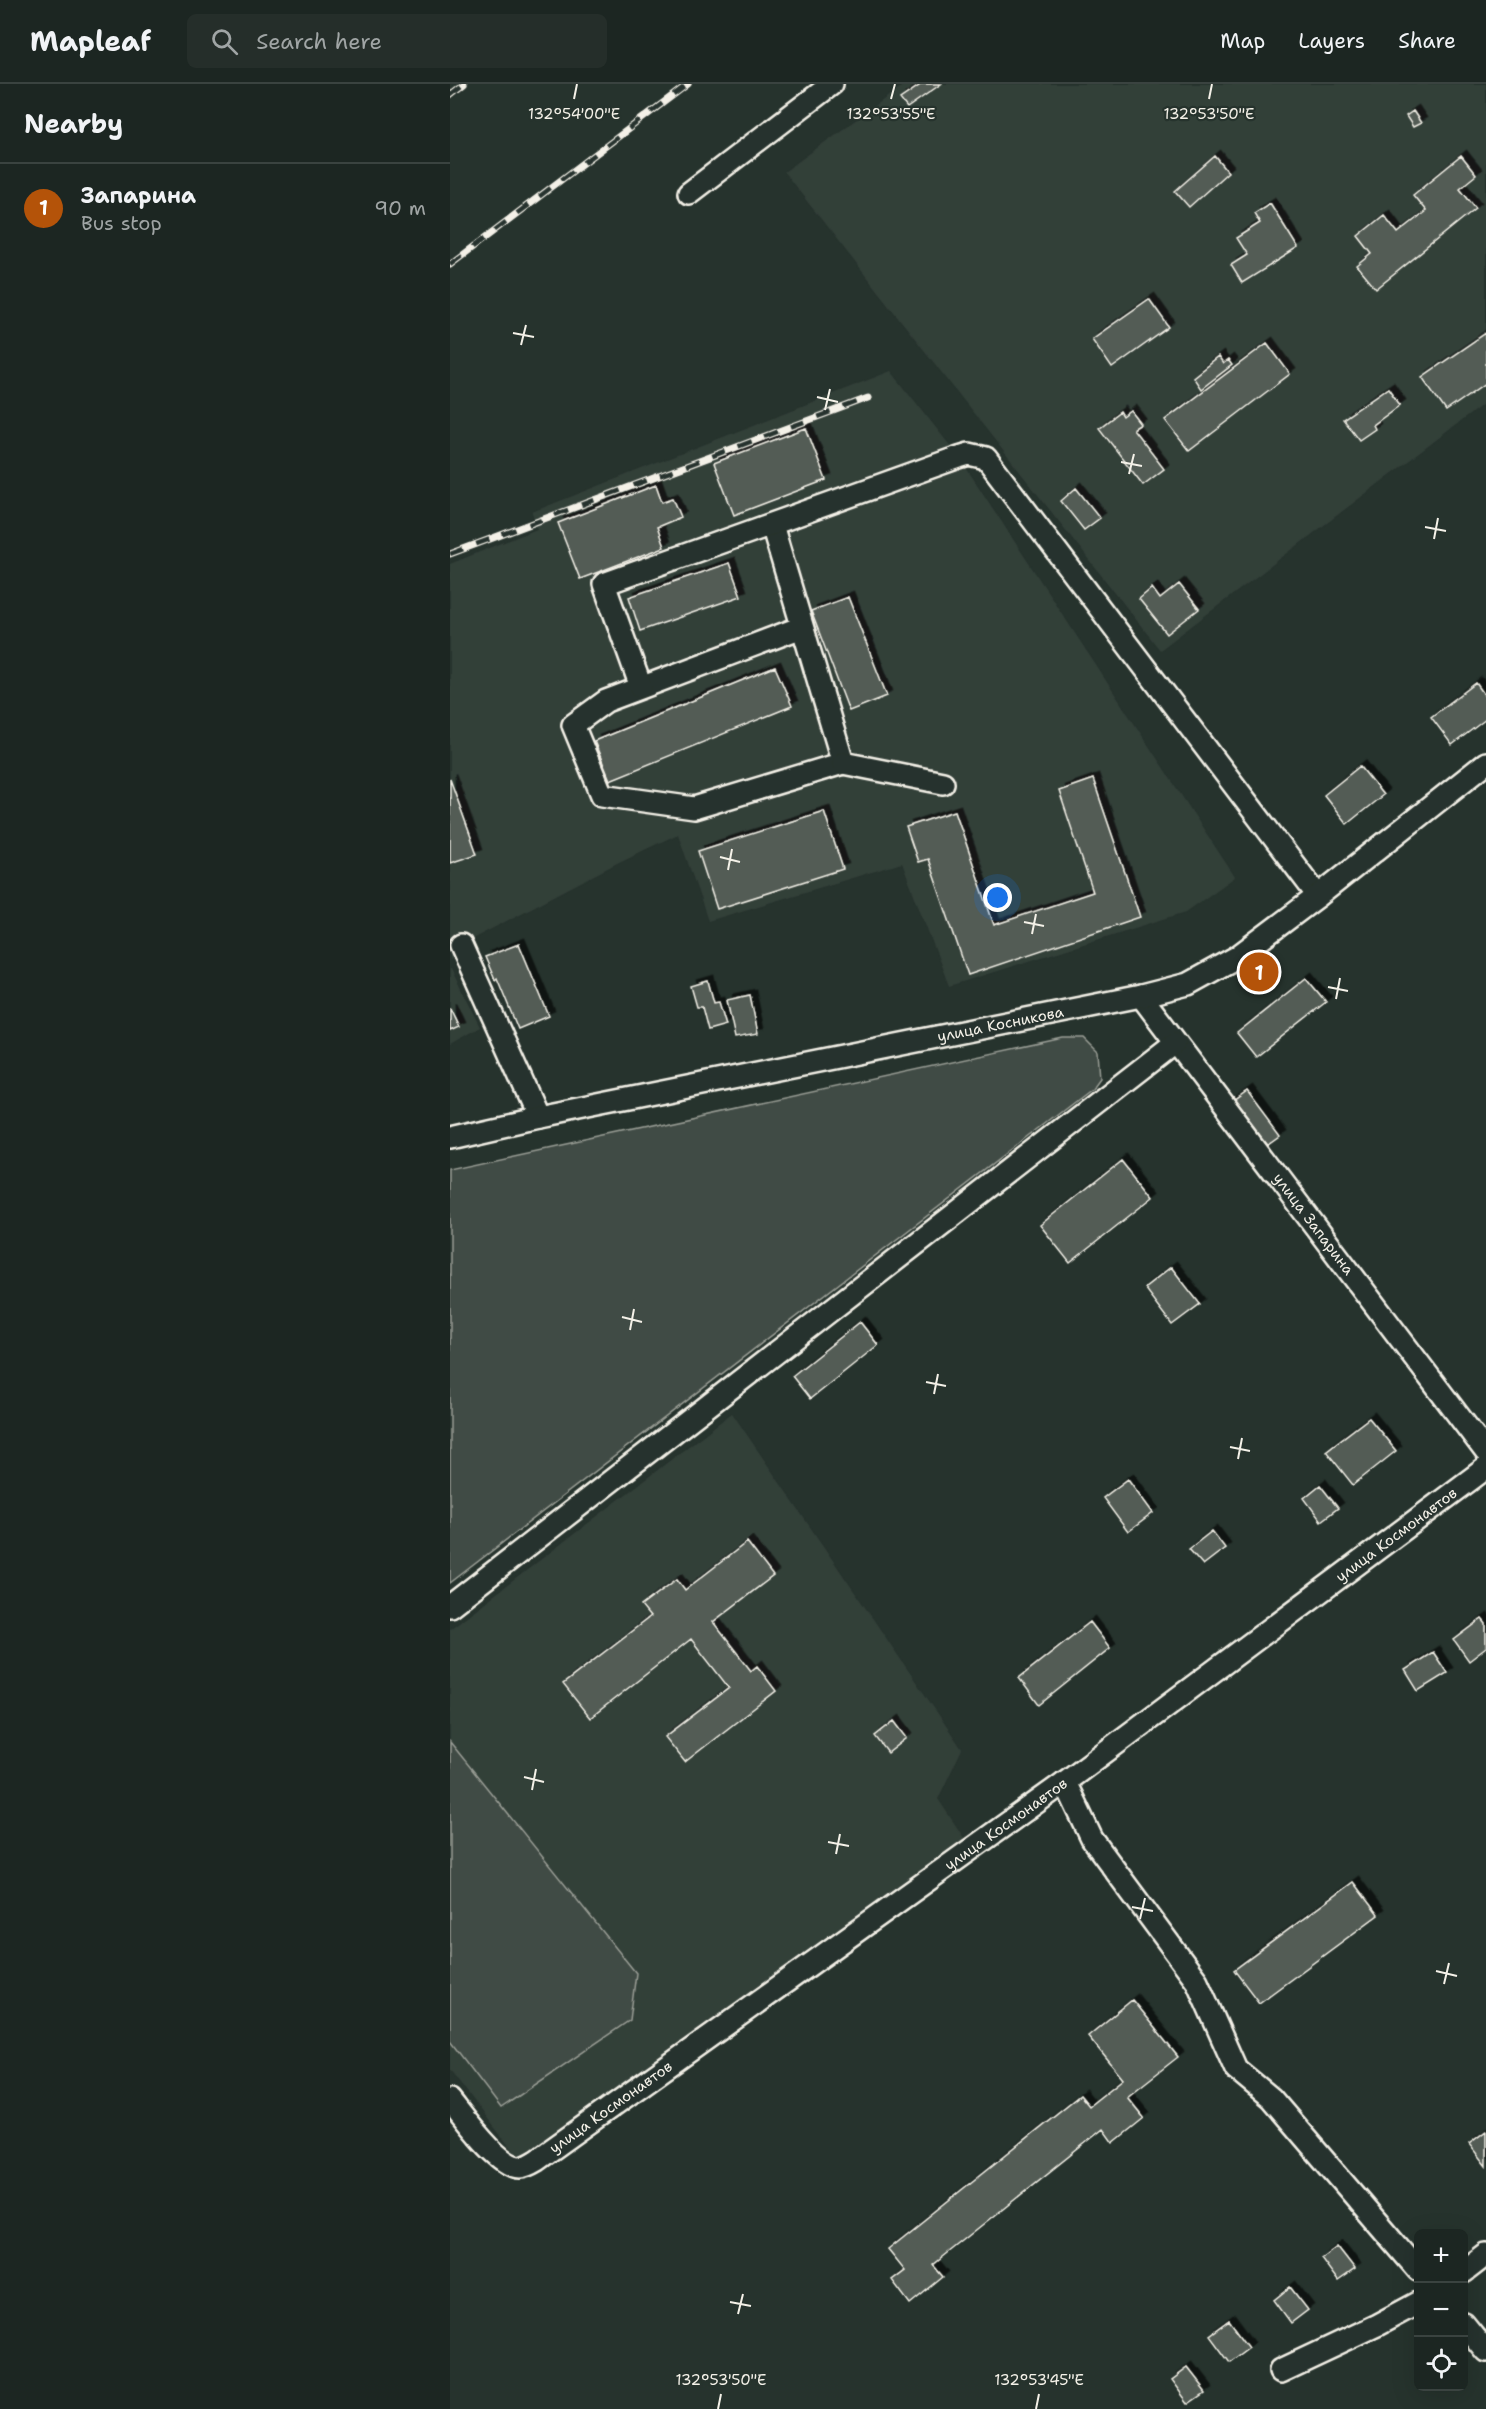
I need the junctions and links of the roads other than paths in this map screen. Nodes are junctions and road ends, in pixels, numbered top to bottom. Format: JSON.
{"nodes":[{"id":1,"x":832,"y":84,"type":"edge"},
{"id":2,"x":689,"y":193,"type":"dead end"},
{"id":3,"x":772,"y":525,"type":"junction"},
{"id":4,"x":802,"y":627,"type":"junction"},
{"id":5,"x":641,"y":687,"type":"junction"},
{"id":6,"x":1486,"y":762,"type":"edge"},
{"id":7,"x":843,"y":763,"type":"junction"},
{"id":8,"x":943,"y":783,"type":"dead end"},
{"id":9,"x":1318,"y":896,"type":"junction"},
{"id":10,"x":461,"y":945,"type":"dead end"},
{"id":11,"x":1141,"y":996,"type":"junction"},
{"id":12,"x":1175,"y":1044,"type":"junction"},
{"id":13,"x":538,"y":1117,"type":"junction"},
{"id":14,"x":450,"y":1137,"type":"edge"},
{"id":15,"x":1486,"y":1452,"type":"edge"},
{"id":16,"x":1486,"y":1468,"type":"edge"},
{"id":17,"x":450,"y":1606,"type":"edge"},
{"id":18,"x":1065,"y":1782,"type":"junction"},
{"id":19,"x":450,"y":2100,"type":"edge"},
{"id":20,"x":1486,"y":2255,"type":"edge"},
{"id":21,"x":1414,"y":2264,"type":"edge"},
{"id":22,"x":1468,"y":2269,"type":"edge"},
{"id":23,"x":1414,"y":2306,"type":"edge"},
{"id":24,"x":1468,"y":2329,"type":"edge"},
{"id":25,"x":1486,"y":2351,"type":"edge"},
{"id":26,"x":1281,"y":2370,"type":"dead end"}],
"edges":[{"from":1,"to":2,"type":"street"},
{"from":3,"to":4,"type":"street"},
{"from":3,"to":5,"type":"street"},
{"from":3,"to":9,"type":"street"},
{"from":4,"to":5,"type":"street"},
{"from":4,"to":7,"type":"street"},
{"from":5,"to":7,"type":"street"},
{"from":6,"to":9,"type":"street","name":"улица Косникова"},
{"from":7,"to":8,"type":"street"},
{"from":9,"to":11,"type":"street","name":"улица Косникова"},
{"from":10,"to":13,"type":"street"},
{"from":11,"to":12,"type":"street","name":"улица Запарина"},
{"from":11,"to":13,"type":"street","name":"улица Косникова"},
{"from":12,"to":15,"type":"street","name":"улица Запарина"},
{"from":12,"to":17,"type":"street"},
{"from":13,"to":14,"type":"street","name":"улица Косникова"},
{"from":16,"to":18,"type":"street","name":"улица Космонавтов"},
{"from":18,"to":19,"type":"street","name":"улица Космонавтов"},
{"from":18,"to":21,"type":"street"},
{"from":20,"to":22,"type":"street"},
{"from":23,"to":26,"type":"street"},
{"from":24,"to":25,"type":"street"}]}
